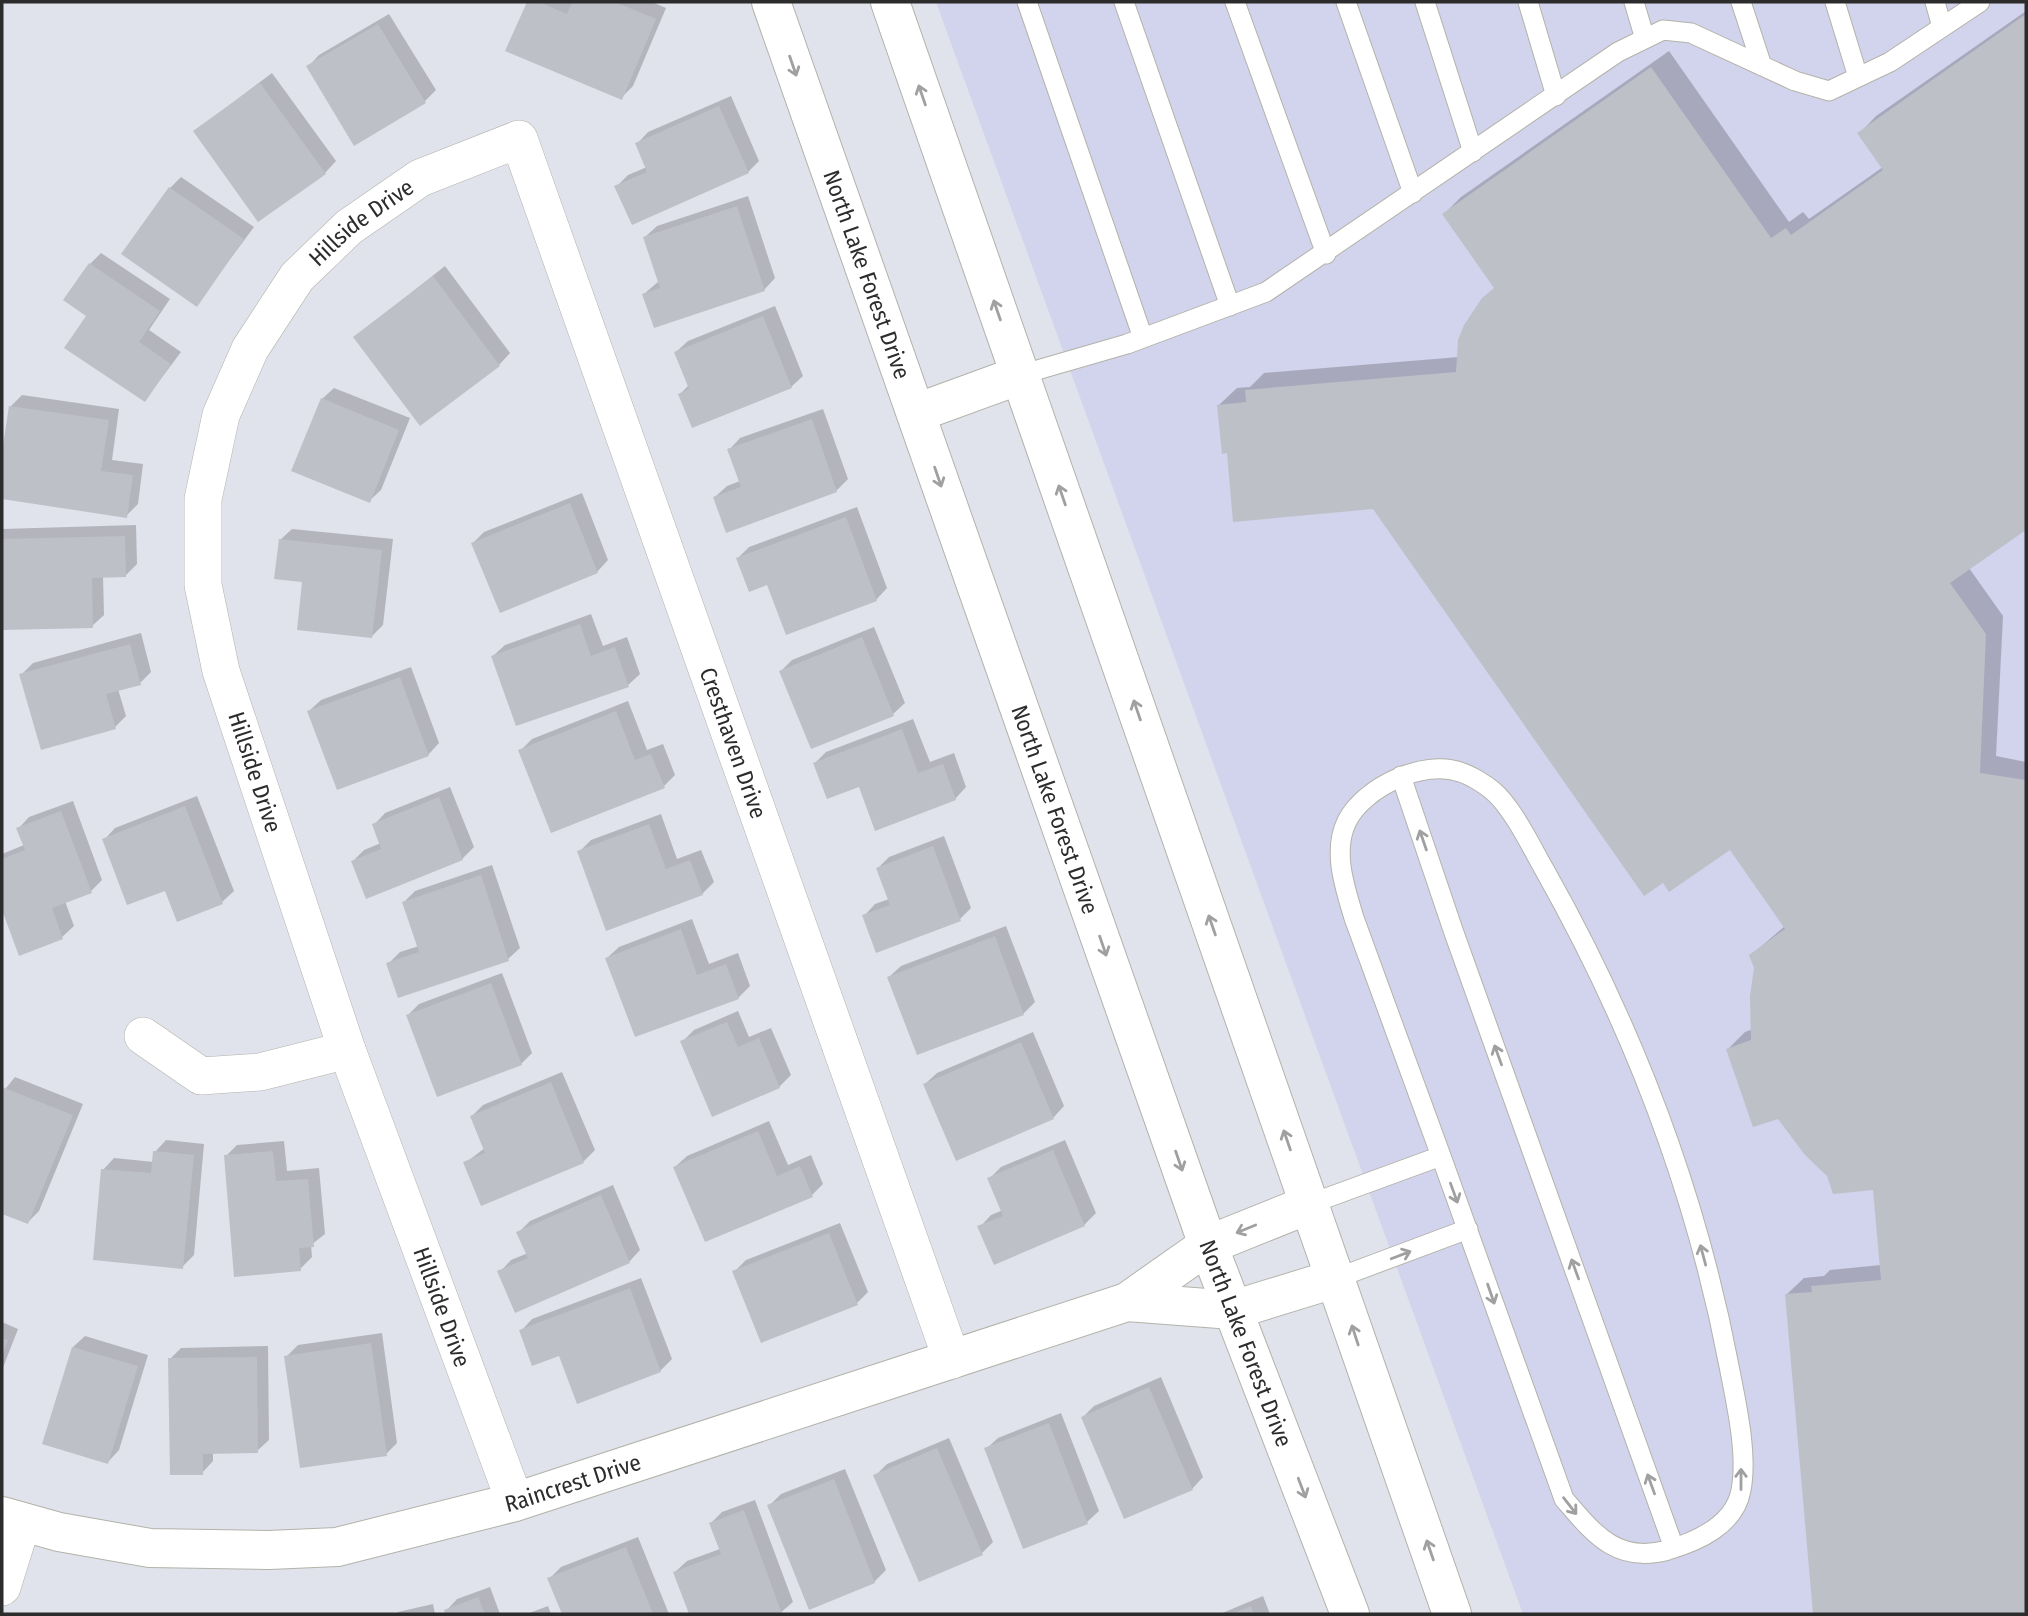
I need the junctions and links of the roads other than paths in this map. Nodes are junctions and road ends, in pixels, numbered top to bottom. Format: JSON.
{"nodes":[{"id":1,"x":771,"y":2,"type":"edge"},
{"id":2,"x":890,"y":2,"type":"edge"},
{"id":3,"x":1027,"y":2,"type":"edge"},
{"id":4,"x":1124,"y":2,"type":"edge"},
{"id":5,"x":1235,"y":2,"type":"edge"},
{"id":6,"x":1346,"y":2,"type":"edge"},
{"id":7,"x":1425,"y":2,"type":"edge"},
{"id":8,"x":1528,"y":2,"type":"edge"},
{"id":9,"x":1634,"y":2,"type":"edge"},
{"id":10,"x":1741,"y":2,"type":"edge"},
{"id":11,"x":1835,"y":2,"type":"edge"},
{"id":12,"x":1935,"y":2,"type":"edge"},
{"id":13,"x":1980,"y":2,"type":"edge"},
{"id":14,"x":1942,"y":27,"type":"junction"},
{"id":15,"x":1645,"y":39,"type":"junction"},
{"id":16,"x":1762,"y":66,"type":"junction"},
{"id":17,"x":1858,"y":77,"type":"junction"},
{"id":18,"x":1556,"y":96,"type":"junction"},
{"id":19,"x":507,"y":144,"type":"joint"},
{"id":20,"x":1473,"y":152,"type":"junction"},
{"id":21,"x":1413,"y":193,"type":"junction"},
{"id":22,"x":1326,"y":254,"type":"junction"},
{"id":23,"x":1230,"y":306,"type":"junction"},
{"id":24,"x":1143,"y":338,"type":"junction"},
{"id":25,"x":1020,"y":375,"type":"junction"},
{"id":26,"x":916,"y":413,"type":"junction"},
{"id":27,"x":1401,"y":776,"type":"junction"},
{"id":28,"x":143,"y":1036,"type":"dead end"},
{"id":29,"x":347,"y":1050,"type":"junction"},
{"id":30,"x":1441,"y":1156,"type":"junction"},
{"id":31,"x":1310,"y":1204,"type":"junction"},
{"id":32,"x":1468,"y":1229,"type":"junction"},
{"id":33,"x":1208,"y":1245,"type":"junction"},
{"id":34,"x":1337,"y":1279,"type":"junction"},
{"id":35,"x":1127,"y":1302,"type":"junction"},
{"id":36,"x":1233,"y":1310,"type":"junction"},
{"id":37,"x":952,"y":1360,"type":"junction"},
{"id":38,"x":514,"y":1503,"type":"junction"},
{"id":39,"x":12,"y":1520,"type":"edge"},
{"id":40,"x":1674,"y":1548,"type":"junction"},
{"id":41,"x":2,"y":1587,"type":"edge"},
{"id":42,"x":1350,"y":1614,"type":"edge"},
{"id":43,"x":1452,"y":1614,"type":"edge"}],
"edges":[{"from":1,"to":26,"type":"main road","name":"North Lake Forest Drive","one_way":true},
{"from":25,"to":2,"type":"main road","one_way":true},
{"from":3,"to":24,"type":"lane"},
{"from":4,"to":23,"type":"lane"},
{"from":5,"to":22,"type":"lane"},
{"from":6,"to":21,"type":"lane"},
{"from":7,"to":20,"type":"lane"},
{"from":8,"to":18,"type":"lane"},
{"from":9,"to":15,"type":"lane"},
{"from":10,"to":16,"type":"lane"},
{"from":11,"to":17,"type":"lane"},
{"from":12,"to":14,"type":"lane"},
{"from":13,"to":14,"type":"lane"},
{"from":14,"to":17,"type":"lane"},
{"from":15,"to":16,"type":"lane"},
{"from":15,"to":18,"type":"lane"},
{"from":16,"to":17,"type":"lane"},
{"from":18,"to":20,"type":"lane"},
{"from":19,"to":29,"type":"street","name":"Hillside Drive"},
{"from":19,"to":37,"type":"street","name":"Cresthaven Drive"},
{"from":20,"to":21,"type":"lane"},
{"from":21,"to":22,"type":"lane"},
{"from":22,"to":23,"type":"lane"},
{"from":23,"to":24,"type":"lane"},
{"from":24,"to":25,"type":"lane"},
{"from":25,"to":26,"type":"main road"},
{"from":31,"to":25,"type":"main road","one_way":true},
{"from":26,"to":33,"type":"main road","name":"North Lake Forest Drive","one_way":true},
{"from":27,"to":30,"type":"lane"},
{"from":40,"to":27,"type":"lane","one_way":true},
{"from":40,"to":27,"type":"lane","one_way":true},
{"from":28,"to":29,"type":"street"},
{"from":29,"to":38,"type":"street","name":"Hillside Drive"},
{"from":30,"to":31,"type":"lane"},
{"from":30,"to":32,"type":"lane","one_way":true},
{"from":31,"to":33,"type":"main road","name":"Raincrest Drive","one_way":true},
{"from":31,"to":34,"type":"main road"},
{"from":34,"to":32,"type":"lane","one_way":true},
{"from":32,"to":40,"type":"lane","one_way":true},
{"from":33,"to":35,"type":"main road","name":"Raincrest Drive"},
{"from":33,"to":36,"type":"main road","name":"North Lake Forest Drive"},
{"from":34,"to":36,"type":"main road","name":"Raincrest Drive"},
{"from":43,"to":34,"type":"main road","one_way":true},
{"from":35,"to":36,"type":"main road","name":"Raincrest Drive"},
{"from":35,"to":37,"type":"main road","name":"Raincrest Drive"},
{"from":36,"to":42,"type":"main road","name":"North Lake Forest Drive","one_way":true},
{"from":37,"to":38,"type":"main road","name":"Raincrest Drive"},
{"from":38,"to":39,"type":"main road","name":"Raincrest Drive"},
{"from":39,"to":41,"type":"street"}]}
